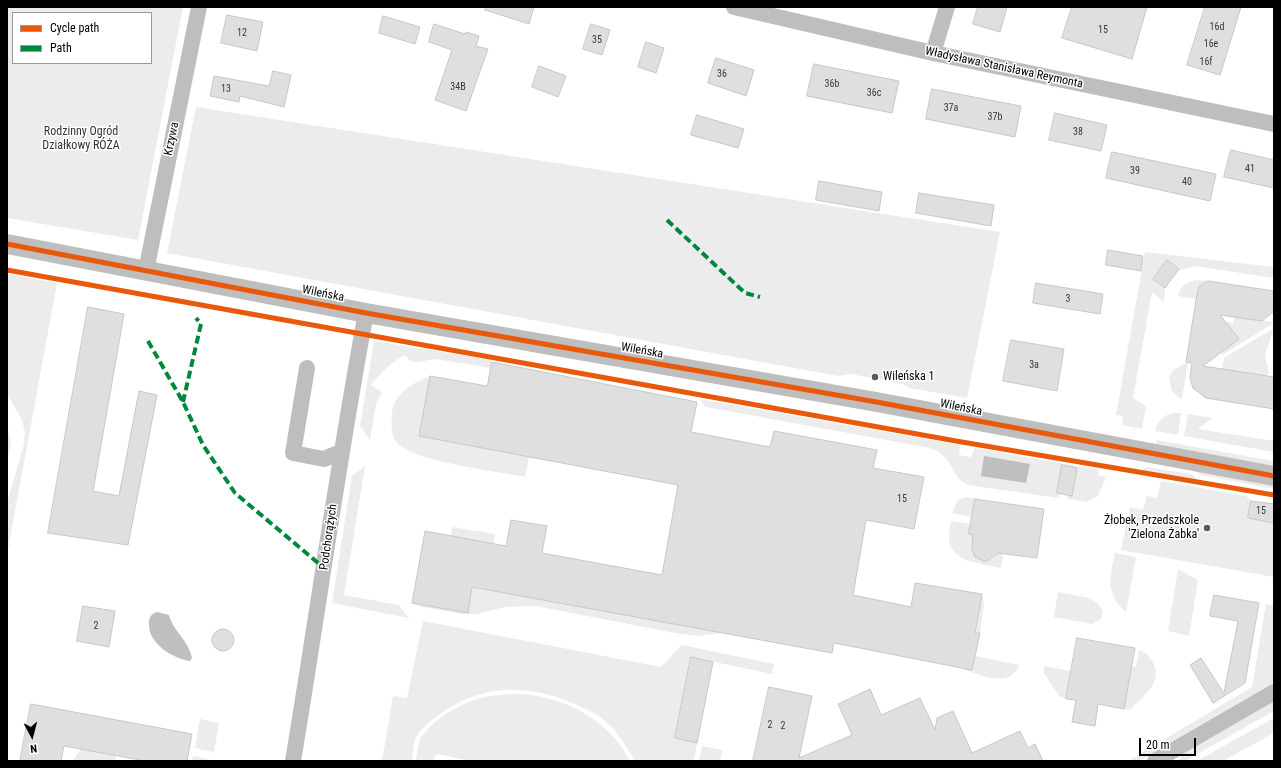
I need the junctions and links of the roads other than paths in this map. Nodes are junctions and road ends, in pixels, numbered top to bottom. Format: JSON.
{"nodes":[{"id":1,"x":199,"y":7,"type":"edge"},
{"id":2,"x":737,"y":7,"type":"edge"},
{"id":3,"x":947,"y":7,"type":"edge"},
{"id":4,"x":933,"y":53,"type":"junction"},
{"id":5,"x":1274,"y":124,"type":"edge"},
{"id":6,"x":7,"y":244,"type":"edge"},
{"id":7,"x":146,"y":271,"type":"junction"},
{"id":8,"x":366,"y":313,"type":"junction"},
{"id":9,"x":308,"y":368,"type":"dead end"},
{"id":10,"x":341,"y":452,"type":"junction"},
{"id":11,"x":1274,"y":476,"type":"edge"},
{"id":12,"x":1274,"y":692,"type":"edge"},
{"id":13,"x":293,"y":761,"type":"edge"},
{"id":14,"x":1155,"y":761,"type":"edge"}],
"edges":[{"from":1,"to":7,"type":"street","name":"Krzywa"},
{"from":2,"to":4,"type":"street","name":"Władysława Stanisława Reymonta"},
{"from":3,"to":4,"type":"street"},
{"from":4,"to":5,"type":"street","name":"Władysława Stanisława Reymonta"},
{"from":6,"to":7,"type":"street","name":"Wileńska"},
{"from":7,"to":8,"type":"street","name":"Wileńska"},
{"from":8,"to":10,"type":"street","name":"Podchorążych"},
{"from":8,"to":11,"type":"street","name":"Wileńska"},
{"from":9,"to":10,"type":"street"},
{"from":10,"to":13,"type":"street","name":"Podchorążych"},
{"from":12,"to":14,"type":"street"}]}
